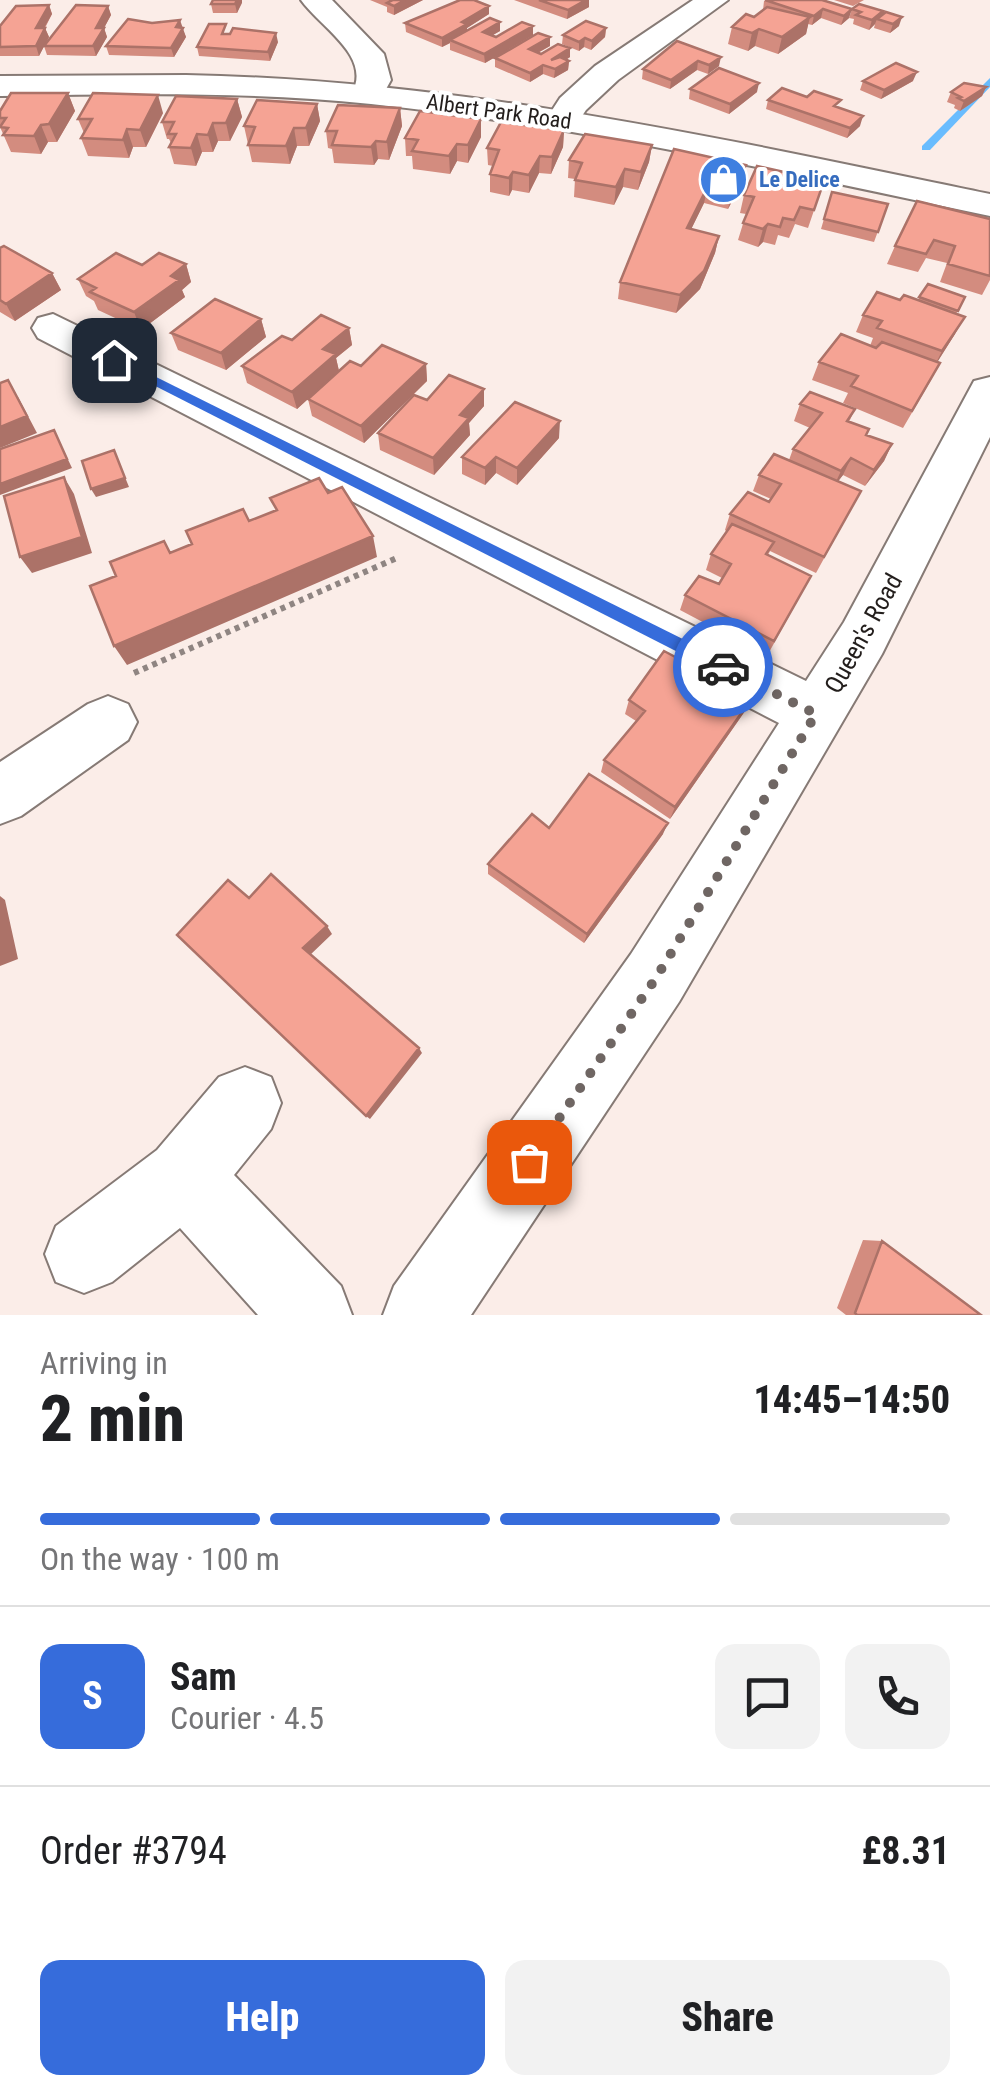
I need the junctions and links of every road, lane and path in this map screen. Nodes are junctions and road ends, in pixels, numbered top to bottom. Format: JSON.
{"nodes":[{"id":1,"x":316,"y":0,"type":"edge"},
{"id":2,"x":713,"y":0,"type":"edge"},
{"id":3,"x":0,"y":86,"type":"edge"},
{"id":4,"x":368,"y":93,"type":"junction"},
{"id":5,"x":564,"y":118,"type":"junction"},
{"id":6,"x":990,"y":205,"type":"edge"},
{"id":7,"x":52,"y":328,"type":"dead end"},
{"id":8,"x":990,"y":392,"type":"edge"},
{"id":9,"x":452,"y":530,"type":"junction"},
{"id":10,"x":816,"y":714,"type":"junction"},
{"id":11,"x":108,"y":722,"type":"joint"},
{"id":12,"x":0,"y":796,"type":"edge"},
{"id":13,"x":244,"y":1103,"type":"dead end"},
{"id":14,"x":184,"y":1177,"type":"junction"},
{"id":15,"x":84,"y":1254,"type":"dead end"},
{"id":16,"x":312,"y":1315,"type":"edge"},
{"id":17,"x":424,"y":1315,"type":"edge"}],
"edges":[{"from":1,"to":4,"type":"street"},
{"from":2,"to":5,"type":"street"},
{"from":3,"to":4,"type":"street","name":"Albert Park Road"},
{"from":4,"to":5,"type":"street","name":"Albert Park Road"},
{"from":5,"to":6,"type":"street","name":"Albert Park Road"},
{"from":7,"to":9,"type":"street"},
{"from":8,"to":10,"type":"street","name":"Queen's Road"},
{"from":9,"to":10,"type":"street"},
{"from":9,"to":11,"type":"path"},
{"from":10,"to":17,"type":"street","name":"Queen's Road"},
{"from":11,"to":12,"type":"street"},
{"from":13,"to":14,"type":"street"},
{"from":14,"to":15,"type":"street"},
{"from":14,"to":16,"type":"street"}]}
